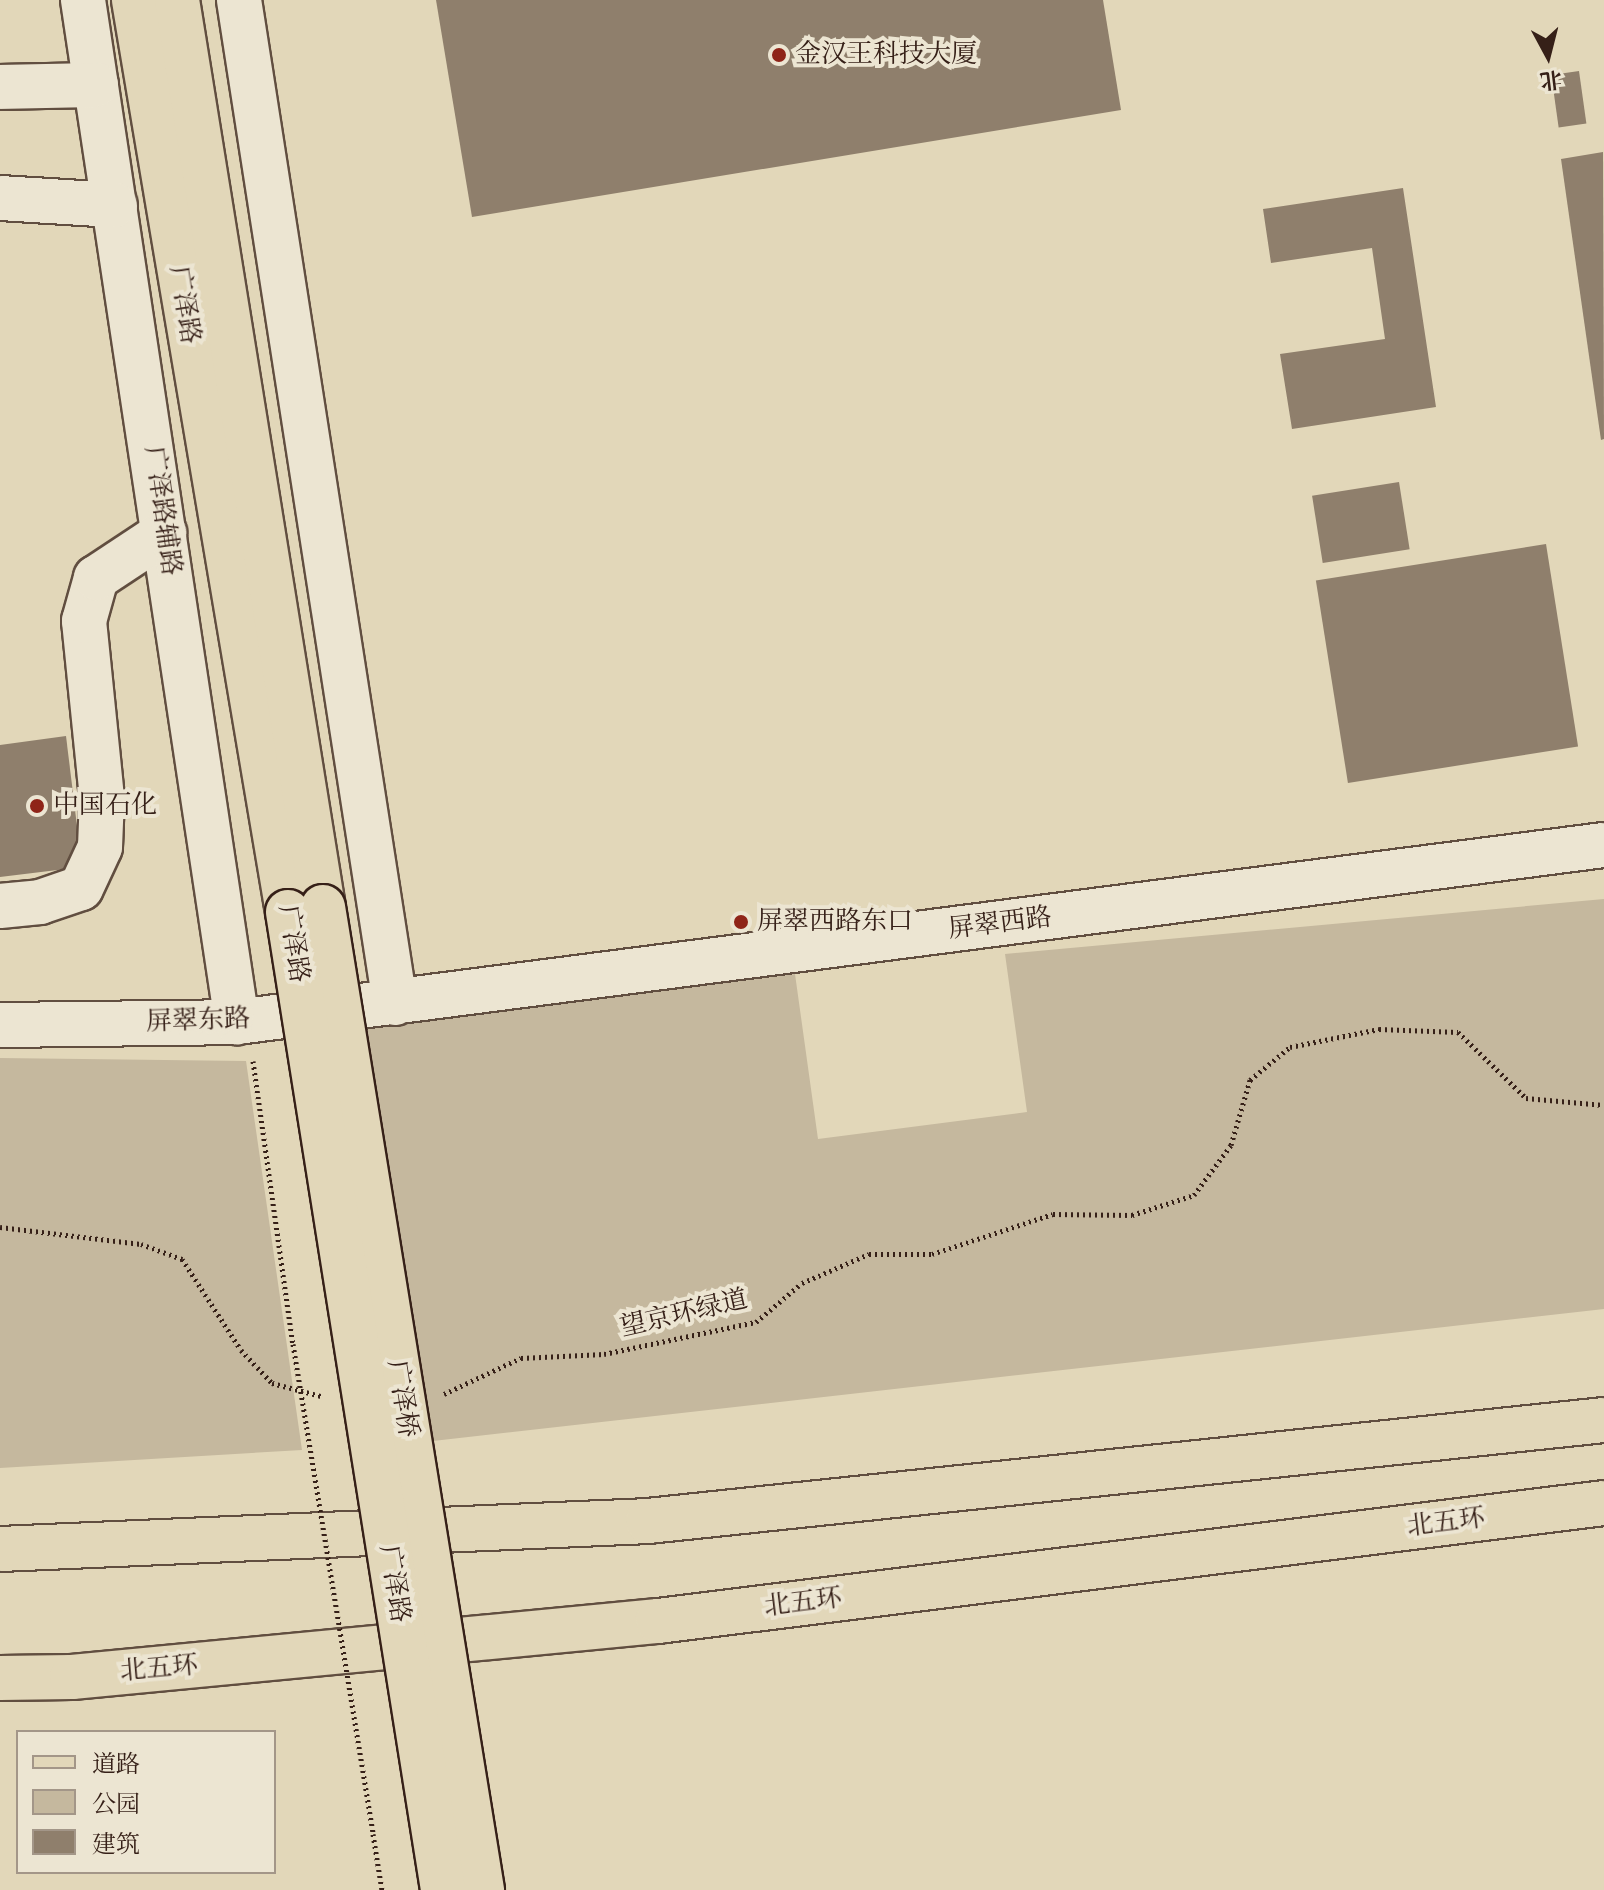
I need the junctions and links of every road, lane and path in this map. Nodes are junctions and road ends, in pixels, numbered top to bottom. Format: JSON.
{"nodes":[{"id":1,"x":83,"y":0,"type":"edge"},
{"id":2,"x":134,"y":0,"type":"edge"},
{"id":3,"x":177,"y":0,"type":"edge"},
{"id":4,"x":239,"y":0,"type":"edge"},
{"id":5,"x":96,"y":85,"type":"junction"},
{"id":6,"x":0,"y":87,"type":"edge"},
{"id":7,"x":0,"y":198,"type":"edge"},
{"id":8,"x":115,"y":205,"type":"junction"},
{"id":9,"x":164,"y":533,"type":"junction"},
{"id":10,"x":1604,"y":845,"type":"edge"},
{"id":11,"x":0,"y":906,"type":"edge"},
{"id":12,"x":306,"y":910,"type":"junction"},
{"id":13,"x":395,"y":1003,"type":"junction"},
{"id":14,"x":242,"y":1021,"type":"junction"},
{"id":15,"x":0,"y":1025,"type":"edge"},
{"id":16,"x":1604,"y":1105,"type":"edge"},
{"id":17,"x":0,"y":1227,"type":"edge"},
{"id":18,"x":430,"y":1397,"type":"dead end"},
{"id":19,"x":326,"y":1398,"type":"dead end"},
{"id":20,"x":1604,"y":1420,"type":"edge"},
{"id":21,"x":1604,"y":1503,"type":"edge"},
{"id":22,"x":0,"y":1549,"type":"edge"},
{"id":23,"x":0,"y":1678,"type":"edge"},
{"id":24,"x":382,"y":1890,"type":"edge"},
{"id":25,"x":443,"y":1890,"type":"edge"},
{"id":26,"x":482,"y":1890,"type":"edge"}],
"edges":[{"from":1,"to":5,"type":"street","name":"广泽路辅路"},
{"from":2,"to":12,"type":"main road","name":"广泽路"},
{"from":3,"to":12,"type":"main road","name":"广泽路"},
{"from":4,"to":13,"type":"street"},
{"from":5,"to":6,"type":"street"},
{"from":5,"to":8,"type":"street","name":"广泽路辅路"},
{"from":7,"to":8,"type":"street"},
{"from":8,"to":9,"type":"street","name":"广泽路辅路"},
{"from":9,"to":11,"type":"street"},
{"from":9,"to":14,"type":"street","name":"广泽路辅路"},
{"from":10,"to":13,"type":"street","name":"屏翠西路"},
{"from":12,"to":25,"type":"main road","name":"广泽路","bridge":true},
{"from":12,"to":26,"type":"main road","name":"广泽桥","bridge":true},
{"from":13,"to":14,"type":"street","name":"屏翠东路"},
{"from":14,"to":15,"type":"street","name":"屏翠东路"},
{"from":14,"to":24,"type":"path","bridge":true},
{"from":16,"to":18,"type":"path","name":"望京环绿道"},
{"from":17,"to":19,"type":"path"},
{"from":20,"to":22,"type":"main road"},
{"from":21,"to":23,"type":"main road","name":"北五环"}]}
